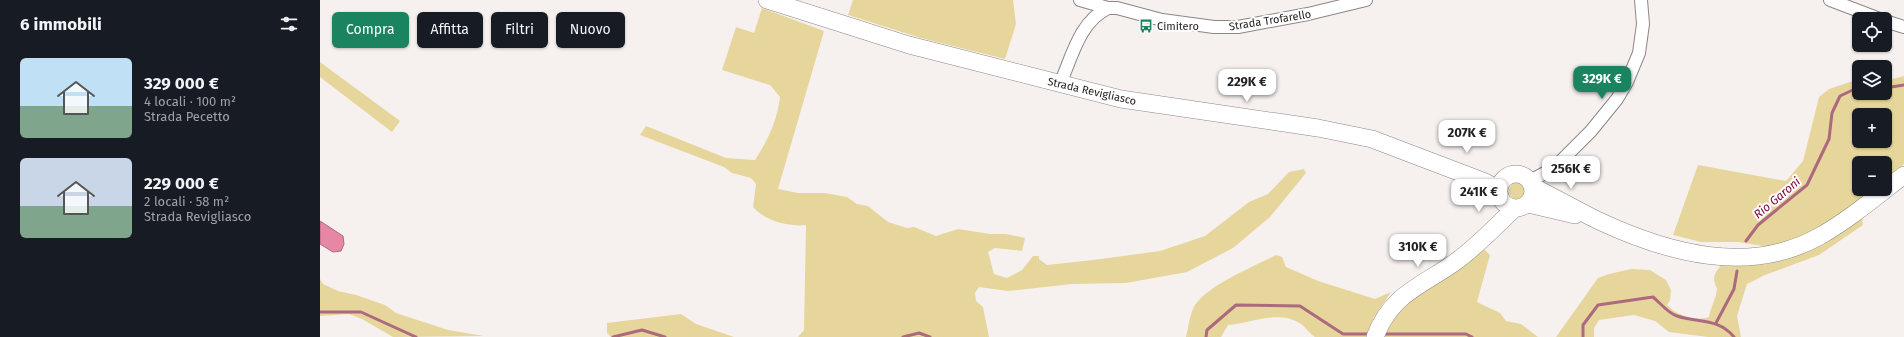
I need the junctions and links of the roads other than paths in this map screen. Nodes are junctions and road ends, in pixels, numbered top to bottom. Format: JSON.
{"nodes":[{"id":1,"x":767,"y":0,"type":"edge"},
{"id":2,"x":1080,"y":0,"type":"edge"},
{"id":3,"x":1366,"y":0,"type":"edge"},
{"id":4,"x":1641,"y":0,"type":"edge"},
{"id":5,"x":1830,"y":0,"type":"edge"},
{"id":6,"x":1108,"y":8,"type":"junction"},
{"id":7,"x":1862,"y":12,"type":"edge"},
{"id":8,"x":1892,"y":23,"type":"edge"},
{"id":9,"x":1904,"y":27,"type":"edge"},
{"id":10,"x":1060,"y":84,"type":"junction"},
{"id":11,"x":1904,"y":175,"type":"edge"},
{"id":12,"x":1531,"y":183,"type":"junction"},
{"id":13,"x":1509,"y":196,"type":"junction"},
{"id":14,"x":1597,"y":220,"type":"junction"},
{"id":15,"x":1378,"y":329,"type":"edge"}],
"edges":[{"from":1,"to":10,"type":"street","name":"Strada Revigliasco"},
{"from":2,"to":6,"type":"street","name":"Strada Trofarello"},
{"from":3,"to":6,"type":"street","name":"Strada Trofarello"},
{"from":4,"to":12,"type":"street"},
{"from":5,"to":7,"type":"street"},
{"from":6,"to":10,"type":"street"},
{"from":8,"to":9,"type":"street"},
{"from":10,"to":13,"type":"street","name":"Strada Revigliasco"},
{"from":11,"to":14,"type":"street"},
{"from":12,"to":13,"type":"street"},
{"from":12,"to":13,"type":"street","name":"Strada Revigliasco"},
{"from":12,"to":14,"type":"street","name":"Strada Revigliasco"},
{"from":13,"to":14,"type":"street"},
{"from":13,"to":15,"type":"street"}]}
